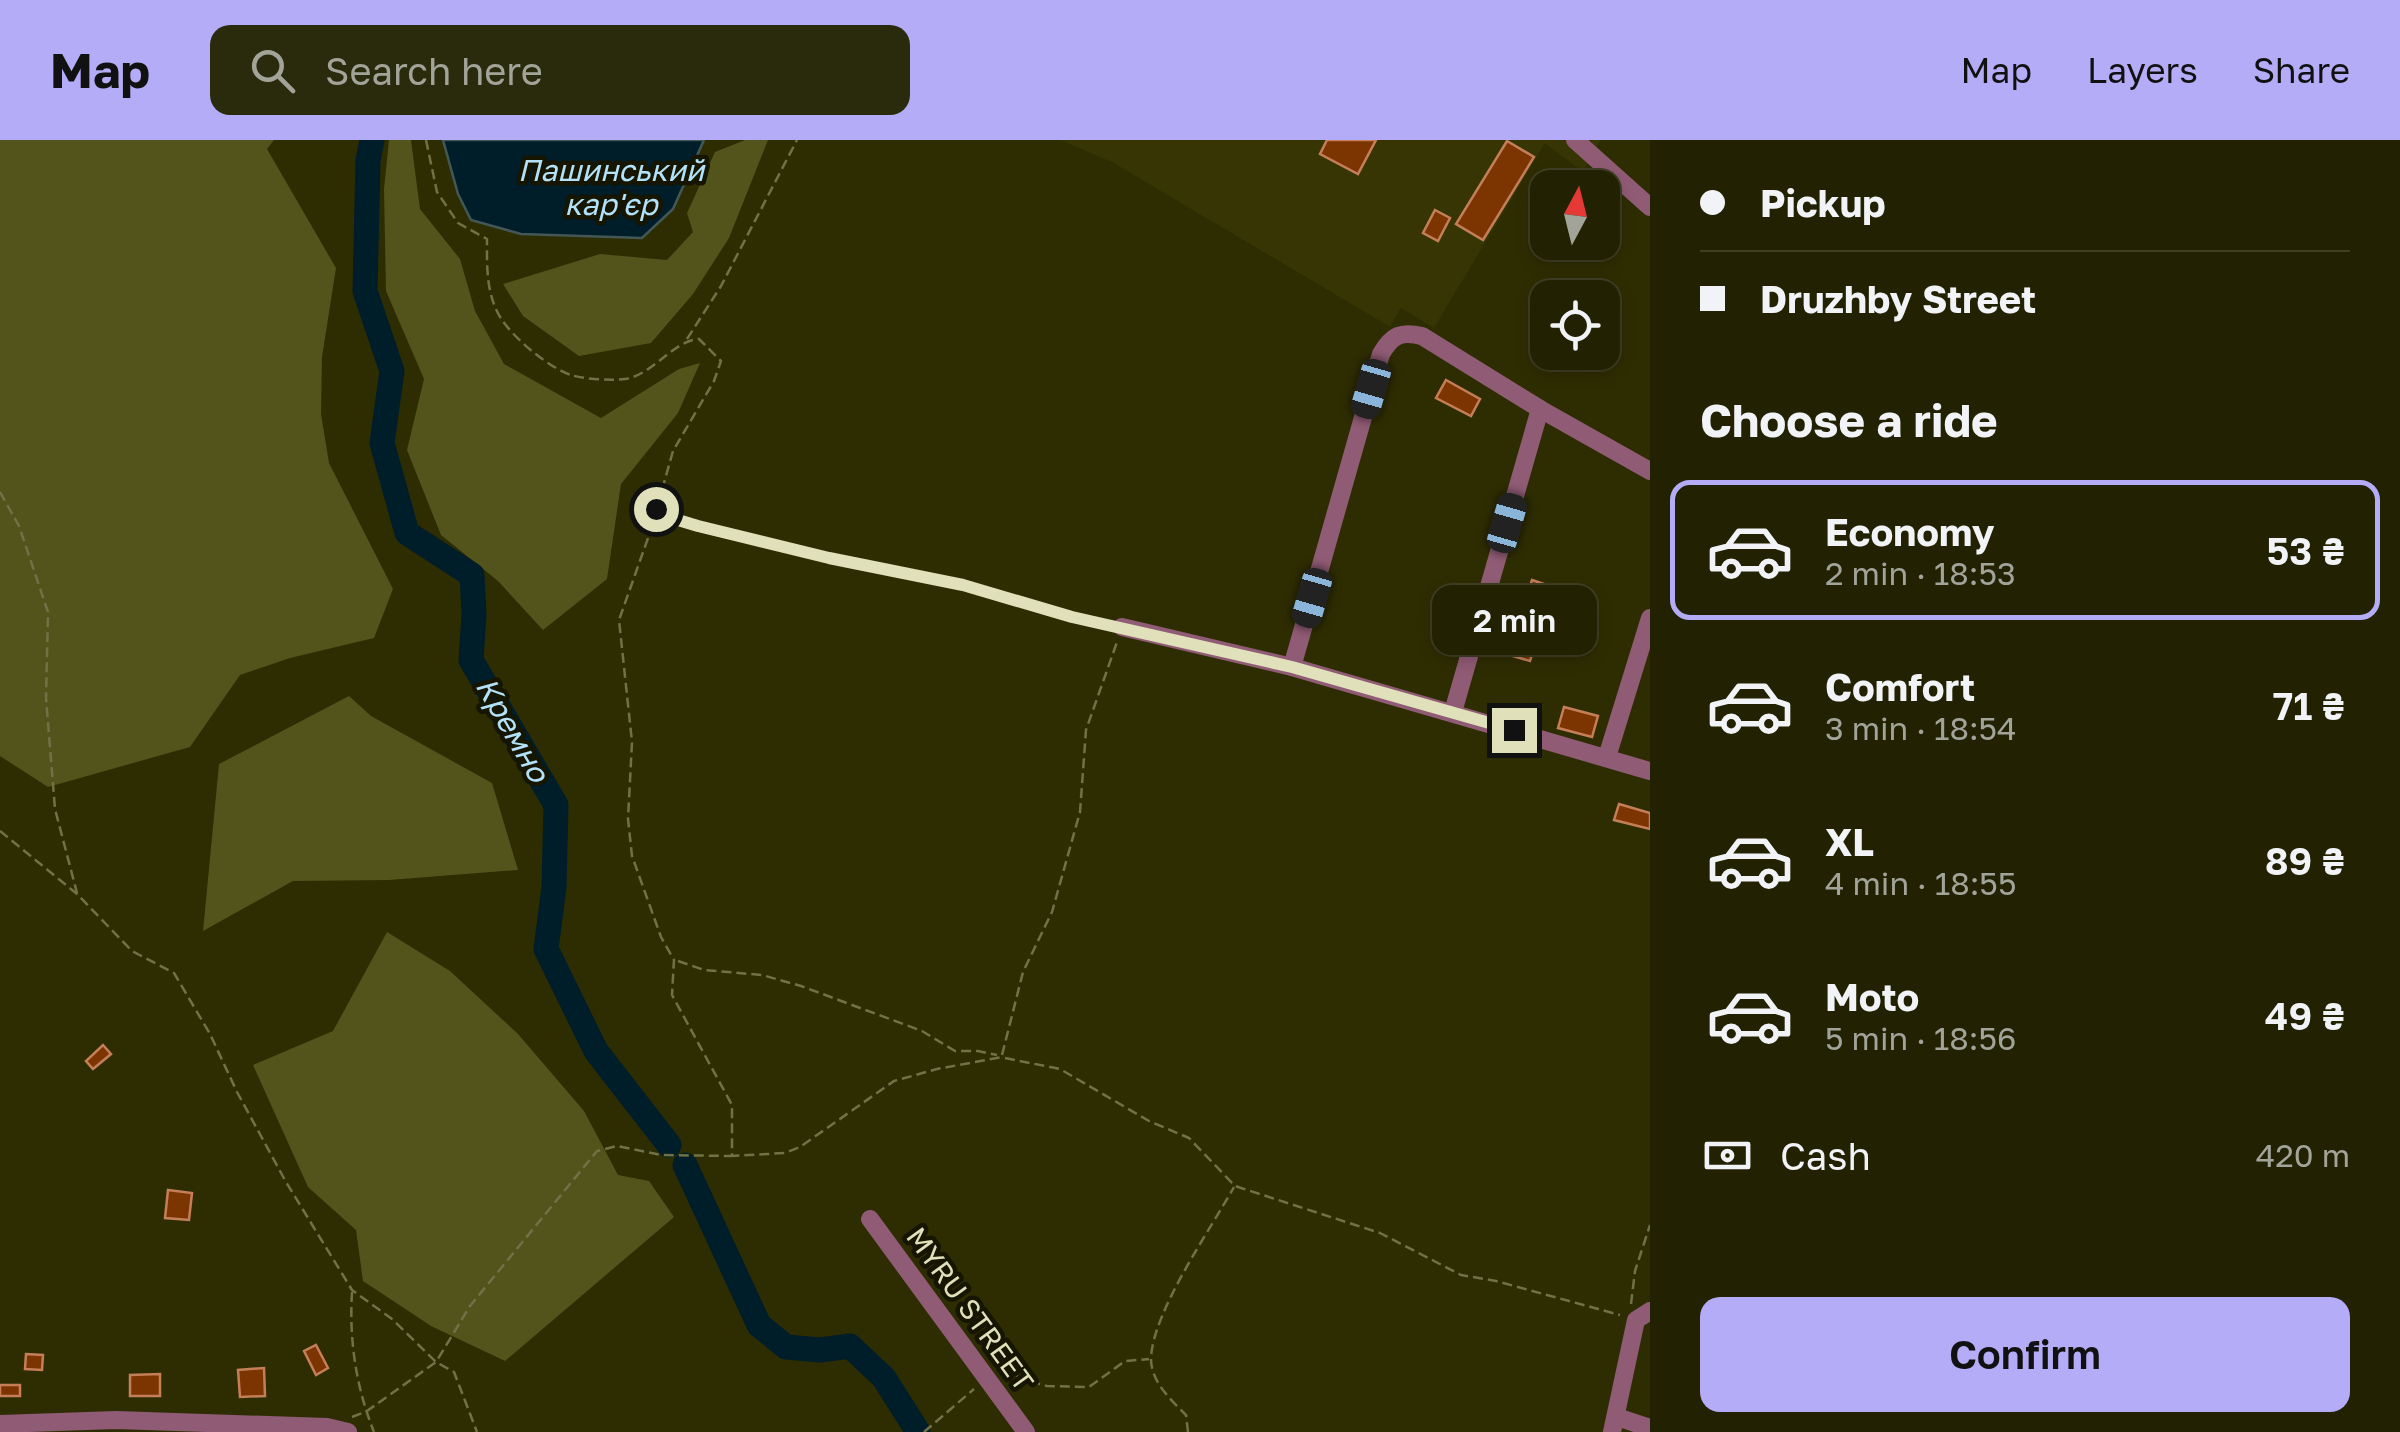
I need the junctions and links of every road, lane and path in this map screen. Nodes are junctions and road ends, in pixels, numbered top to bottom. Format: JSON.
{"nodes":[{"id":1,"x":426,"y":140,"type":"edge"},
{"id":2,"x":797,"y":140,"type":"edge"},
{"id":3,"x":1575,"y":140,"type":"edge"},
{"id":4,"x":1650,"y":206,"type":"edge"},
{"id":5,"x":687,"y":339,"type":"junction"},
{"id":6,"x":1540,"y":409,"type":"junction"},
{"id":7,"x":1650,"y":471,"type":"edge"},
{"id":8,"x":0,"y":492,"type":"edge"},
{"id":9,"x":656,"y":509,"type":"junction"},
{"id":10,"x":1650,"y":618,"type":"edge"},
{"id":11,"x":1122,"y":627,"type":"junction"},
{"id":12,"x":1292,"y":667,"type":"junction"},
{"id":13,"x":1452,"y":712,"type":"junction"},
{"id":14,"x":1607,"y":757,"type":"junction"},
{"id":15,"x":1650,"y":771,"type":"edge"},
{"id":16,"x":0,"y":832,"type":"edge"},
{"id":17,"x":77,"y":894,"type":"junction"},
{"id":18,"x":674,"y":960,"type":"junction"},
{"id":19,"x":1002,"y":1057,"type":"junction"},
{"id":20,"x":732,"y":1156,"type":"junction"},
{"id":21,"x":1235,"y":1186,"type":"junction"},
{"id":22,"x":870,"y":1220,"type":"dead end"},
{"id":23,"x":1650,"y":1225,"type":"edge"},
{"id":24,"x":352,"y":1290,"type":"junction"},
{"id":25,"x":1643,"y":1315,"type":"edge"},
{"id":26,"x":1150,"y":1359,"type":"junction"},
{"id":27,"x":436,"y":1362,"type":"junction"},
{"id":28,"x":989,"y":1383,"type":"junction"},
{"id":29,"x":367,"y":1411,"type":"junction"},
{"id":30,"x":0,"y":1424,"type":"edge"},
{"id":31,"x":1615,"y":1424,"type":"edge"},
{"id":32,"x":326,"y":1428,"type":"junction"},
{"id":33,"x":1650,"y":1428,"type":"edge"},
{"id":34,"x":348,"y":1432,"type":"edge"},
{"id":35,"x":374,"y":1432,"type":"edge"},
{"id":36,"x":478,"y":1432,"type":"edge"},
{"id":37,"x":924,"y":1432,"type":"edge"},
{"id":38,"x":1026,"y":1432,"type":"edge"},
{"id":39,"x":1188,"y":1432,"type":"edge"}],
"edges":[{"from":1,"to":5,"type":"path"},
{"from":2,"to":5,"type":"path"},
{"from":3,"to":4,"type":"street"},
{"from":5,"to":9,"type":"path"},
{"from":6,"to":7,"type":"street"},
{"from":6,"to":12,"type":"street"},
{"from":6,"to":13,"type":"street"},
{"from":8,"to":17,"type":"path"},
{"from":9,"to":11,"type":"lane"},
{"from":9,"to":18,"type":"path"},
{"from":10,"to":14,"type":"street"},
{"from":11,"to":12,"type":"street"},
{"from":11,"to":19,"type":"path"},
{"from":12,"to":13,"type":"street"},
{"from":13,"to":14,"type":"street"},
{"from":14,"to":15,"type":"street"},
{"from":16,"to":17,"type":"path"},
{"from":17,"to":24,"type":"path"},
{"from":18,"to":19,"type":"path"},
{"from":18,"to":20,"type":"path"},
{"from":19,"to":20,"type":"path"},
{"from":19,"to":21,"type":"path"},
{"from":20,"to":27,"type":"path"},
{"from":21,"to":25,"type":"path"},
{"from":21,"to":26,"type":"path"},
{"from":22,"to":28,"type":"street","name":"MYRU STREET"},
{"from":23,"to":25,"type":"path"},
{"from":24,"to":27,"type":"path"},
{"from":24,"to":29,"type":"path"},
{"from":25,"to":31,"type":"street"},
{"from":26,"to":28,"type":"path"},
{"from":26,"to":39,"type":"path"},
{"from":27,"to":29,"type":"path"},
{"from":27,"to":36,"type":"path"},
{"from":28,"to":37,"type":"path"},
{"from":28,"to":38,"type":"street","name":"MYRU STREET"},
{"from":29,"to":32,"type":"path"},
{"from":29,"to":35,"type":"path"},
{"from":30,"to":32,"type":"street"},
{"from":31,"to":33,"type":"street"},
{"from":32,"to":34,"type":"street"}]}
